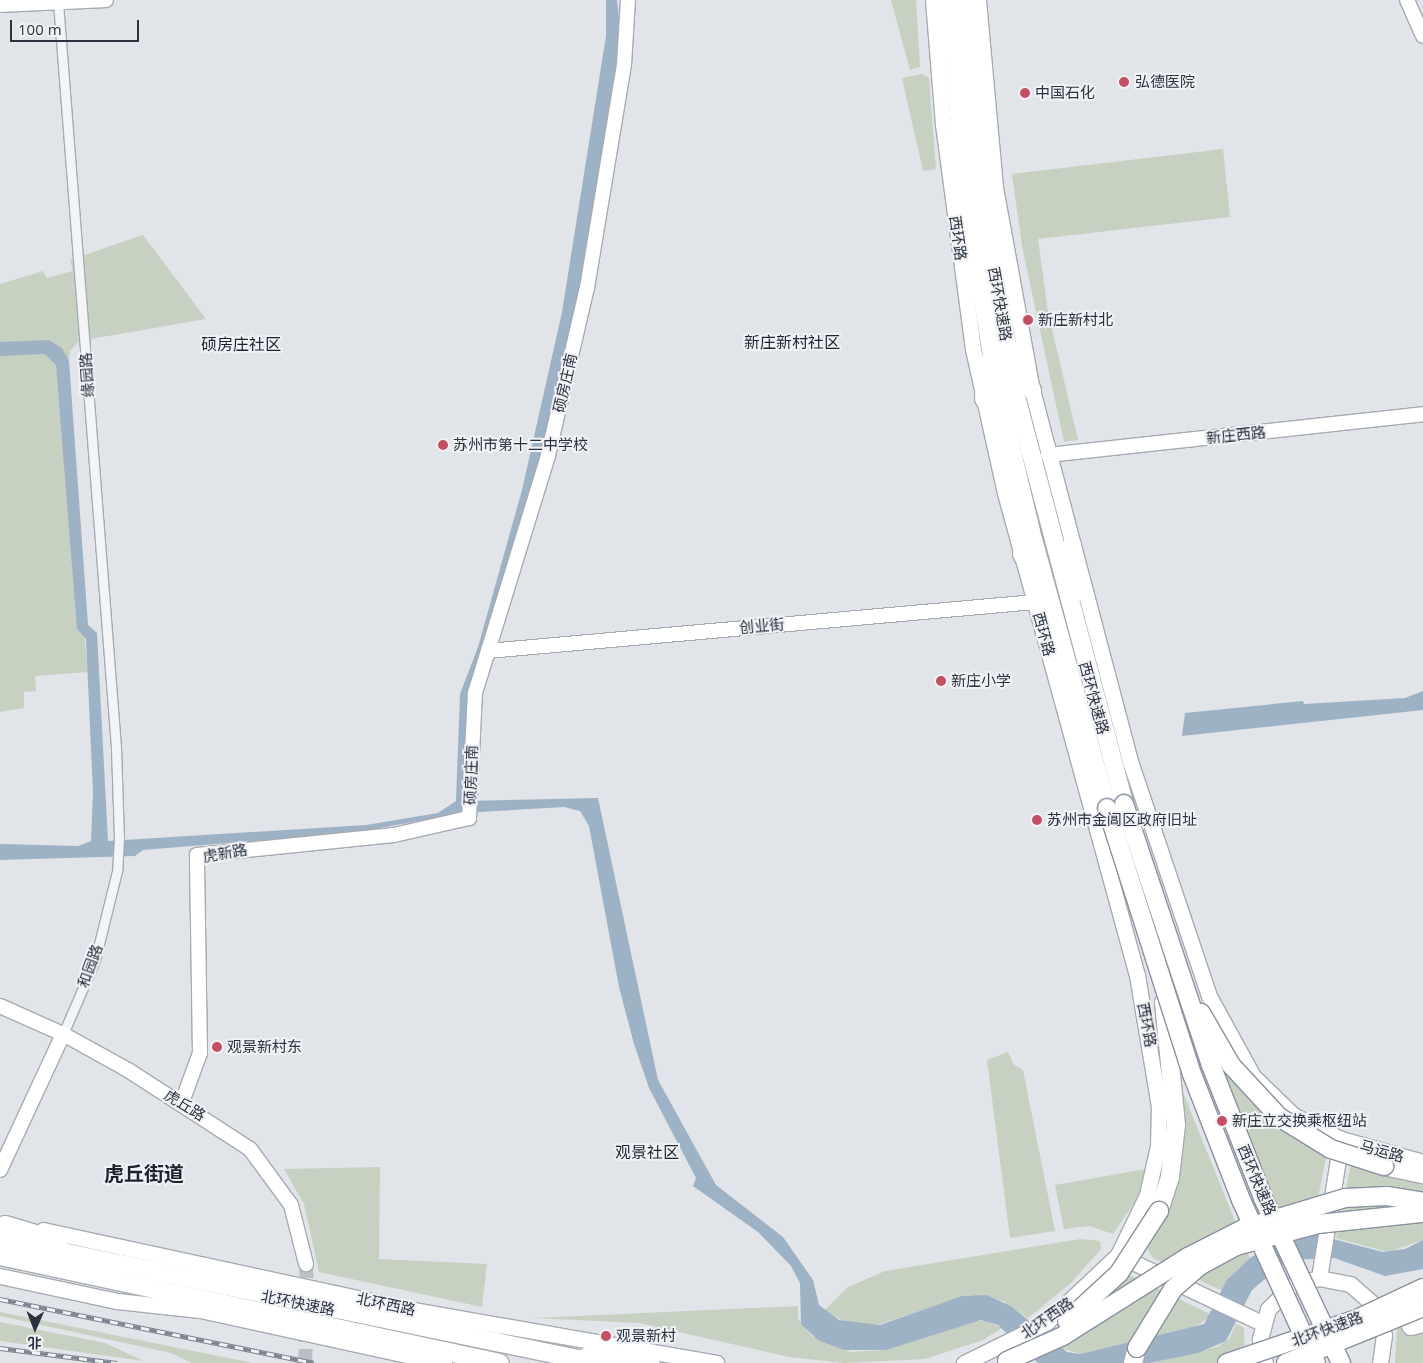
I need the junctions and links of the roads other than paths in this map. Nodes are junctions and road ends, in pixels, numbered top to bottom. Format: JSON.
{"nodes":[{"id":1,"x":106,"y":0,"type":"edge"},
{"id":2,"x":628,"y":0,"type":"edge"},
{"id":3,"x":933,"y":0,"type":"edge"},
{"id":4,"x":949,"y":0,"type":"edge"},
{"id":5,"x":966,"y":0,"type":"edge"},
{"id":6,"x":978,"y":0,"type":"edge"},
{"id":7,"x":1407,"y":0,"type":"edge"},
{"id":8,"x":58,"y":2,"type":"junction"},
{"id":9,"x":0,"y":5,"type":"edge"},
{"id":10,"x":1423,"y":36,"type":"edge"},
{"id":11,"x":974,"y":191,"type":"junction"},
{"id":12,"x":996,"y":332,"type":"junction"},
{"id":13,"x":1032,"y":390,"type":"junction"},
{"id":14,"x":984,"y":399,"type":"junction"},
{"id":15,"x":1423,"y":414,"type":"edge"},
{"id":16,"x":1048,"y":455,"type":"junction"},
{"id":17,"x":1072,"y":545,"type":"junction"},
{"id":18,"x":1022,"y":554,"type":"junction"},
{"id":19,"x":1035,"y":602,"type":"junction"},
{"id":20,"x":1054,"y":617,"type":"junction"},
{"id":21,"x":1077,"y":634,"type":"junction"},
{"id":22,"x":488,"y":651,"type":"junction"},
{"id":23,"x":116,"y":748,"type":"joint"},
{"id":24,"x":1116,"y":806,"type":"junction"},
{"id":25,"x":469,"y":816,"type":"joint"},
{"id":26,"x":1183,"y":920,"type":"junction"},
{"id":27,"x":1127,"y":939,"type":"junction"},
{"id":28,"x":1180,"y":976,"type":"junction"},
{"id":29,"x":1160,"y":980,"type":"junction"},
{"id":30,"x":1194,"y":1000,"type":"junction"},
{"id":31,"x":0,"y":1006,"type":"edge"},
{"id":32,"x":63,"y":1034,"type":"junction"},
{"id":33,"x":182,"y":1102,"type":"junction"},
{"id":34,"x":1341,"y":1139,"type":"junction"},
{"id":35,"x":1423,"y":1162,"type":"edge"},
{"id":36,"x":0,"y":1170,"type":"edge"},
{"id":37,"x":1423,"y":1174,"type":"edge"},
{"id":38,"x":1423,"y":1202,"type":"edge"},
{"id":39,"x":1423,"y":1213,"type":"edge"},
{"id":40,"x":2,"y":1229,"type":"edge"},
{"id":41,"x":1118,"y":1255,"type":"junction"},
{"id":42,"x":0,"y":1256,"type":"edge"},
{"id":43,"x":306,"y":1264,"type":"tunnel mouth"},
{"id":44,"x":0,"y":1268,"type":"edge"},
{"id":45,"x":1320,"y":1272,"type":"junction"},
{"id":46,"x":0,"y":1276,"type":"edge"},
{"id":47,"x":1423,"y":1288,"type":"edge"},
{"id":48,"x":187,"y":1294,"type":"junction"},
{"id":49,"x":1423,"y":1307,"type":"edge"},
{"id":50,"x":1262,"y":1323,"type":"junction"},
{"id":51,"x":1423,"y":1323,"type":"edge"},
{"id":52,"x":1362,"y":1335,"type":"junction"},
{"id":53,"x":561,"y":1355,"type":"junction"},
{"id":54,"x":1005,"y":1362,"type":"edge"},
{"id":55,"x":444,"y":1363,"type":"edge"},
{"id":56,"x":500,"y":1363,"type":"edge"},
{"id":57,"x":597,"y":1363,"type":"edge"},
{"id":58,"x":651,"y":1363,"type":"edge"},
{"id":59,"x":716,"y":1363,"type":"edge"},
{"id":60,"x":964,"y":1363,"type":"edge"},
{"id":61,"x":1133,"y":1363,"type":"edge"},
{"id":62,"x":1228,"y":1363,"type":"edge"},
{"id":63,"x":1264,"y":1363,"type":"edge"},
{"id":64,"x":1288,"y":1363,"type":"edge"},
{"id":65,"x":1316,"y":1363,"type":"edge"},
{"id":66,"x":1341,"y":1363,"type":"edge"},
{"id":67,"x":1352,"y":1363,"type":"edge"},
{"id":68,"x":1380,"y":1363,"type":"edge"}],
"edges":[{"from":1,"to":8,"type":"street"},
{"from":2,"to":22,"type":"street","name":"硕房庄南"},
{"from":3,"to":14,"type":"main road","name":"西环路"},
{"from":4,"to":11,"type":"highway","name":"西环快速路"},
{"from":5,"to":11,"type":"highway","name":"西环快速路"},
{"from":6,"to":13,"type":"main road"},
{"from":7,"to":10,"type":"street"},
{"from":8,"to":9,"type":"street"},
{"from":8,"to":23,"type":"street","name":"缘园路"},
{"from":11,"to":12,"type":"highway","name":"西环快速路"},
{"from":12,"to":13,"type":"highway"},
{"from":12,"to":14,"type":"highway"},
{"from":12,"to":20,"type":"highway","name":"西环快速路"},
{"from":12,"to":21,"type":"highway","name":"西环快速路"},
{"from":13,"to":16,"type":"main road"},
{"from":14,"to":18,"type":"main road","name":"西环路"},
{"from":15,"to":16,"type":"street","name":"新庄西路"},
{"from":16,"to":17,"type":"main road"},
{"from":17,"to":21,"type":"highway"},
{"from":17,"to":26,"type":"main road"},
{"from":18,"to":19,"type":"main road","name":"西环路"},
{"from":18,"to":20,"type":"highway"},
{"from":19,"to":22,"type":"street","name":"创业街"},
{"from":19,"to":27,"type":"main road","name":"西环路"},
{"from":20,"to":24,"type":"highway","name":"西环快速路"},
{"from":21,"to":24,"type":"highway","name":"西环快速路"},
{"from":22,"to":25,"type":"street","name":"硕房庄南"},
{"from":23,"to":32,"type":"street","name":"和园路"},
{"from":24,"to":28,"type":"highway","name":"西环快速路","bridge":true},
{"from":24,"to":29,"type":"highway","name":"西环快速路","bridge":true},
{"from":25,"to":33,"type":"street","name":"虎新路"},
{"from":26,"to":27,"type":"main road"},
{"from":26,"to":34,"type":"main road"},
{"from":27,"to":41,"type":"main road","name":"西环路"},
{"from":28,"to":30,"type":"highway","bridge":true},
{"from":28,"to":66,"type":"highway","name":"西环快速路","bridge":true},
{"from":29,"to":54,"type":"highway","bridge":true},
{"from":29,"to":65,"type":"highway","name":"西环快速路","bridge":true},
{"from":30,"to":37,"type":"highway","bridge":true},
{"from":30,"to":67,"type":"highway","bridge":true},
{"from":31,"to":32,"type":"street","name":"虎丘路"},
{"from":32,"to":33,"type":"street","name":"虎丘路"},
{"from":32,"to":36,"type":"street","name":"和园路"},
{"from":33,"to":43,"type":"street","name":"虎丘路"},
{"from":34,"to":35,"type":"main road","name":"马运路"},
{"from":34,"to":45,"type":"main road"},
{"from":38,"to":54,"type":"highway","bridge":true},
{"from":39,"to":61,"type":"highway","bridge":true},
{"from":40,"to":53,"type":"highway","name":"北环快速路"},
{"from":40,"to":59,"type":"main road","name":"北环西路"},
{"from":41,"to":50,"type":"main road"},
{"from":41,"to":60,"type":"main road","name":"北环西路"},
{"from":42,"to":48,"type":"highway","name":"北环快速路"},
{"from":44,"to":48,"type":"highway"},
{"from":45,"to":50,"type":"main road"},
{"from":45,"to":68,"type":"main road"},
{"from":46,"to":55,"type":"main road"},
{"from":47,"to":62,"type":"highway","name":"北环快速路","bridge":true},
{"from":48,"to":56,"type":"highway","name":"北环快速路"},
{"from":49,"to":52,"type":"highway","name":"北环快速路","bridge":true},
{"from":50,"to":63,"type":"main road"},
{"from":51,"to":52,"type":"highway"},
{"from":52,"to":64,"type":"highway","name":"北环快速路","bridge":true},
{"from":53,"to":57,"type":"highway","name":"北环快速路"},
{"from":53,"to":58,"type":"highway"}]}
